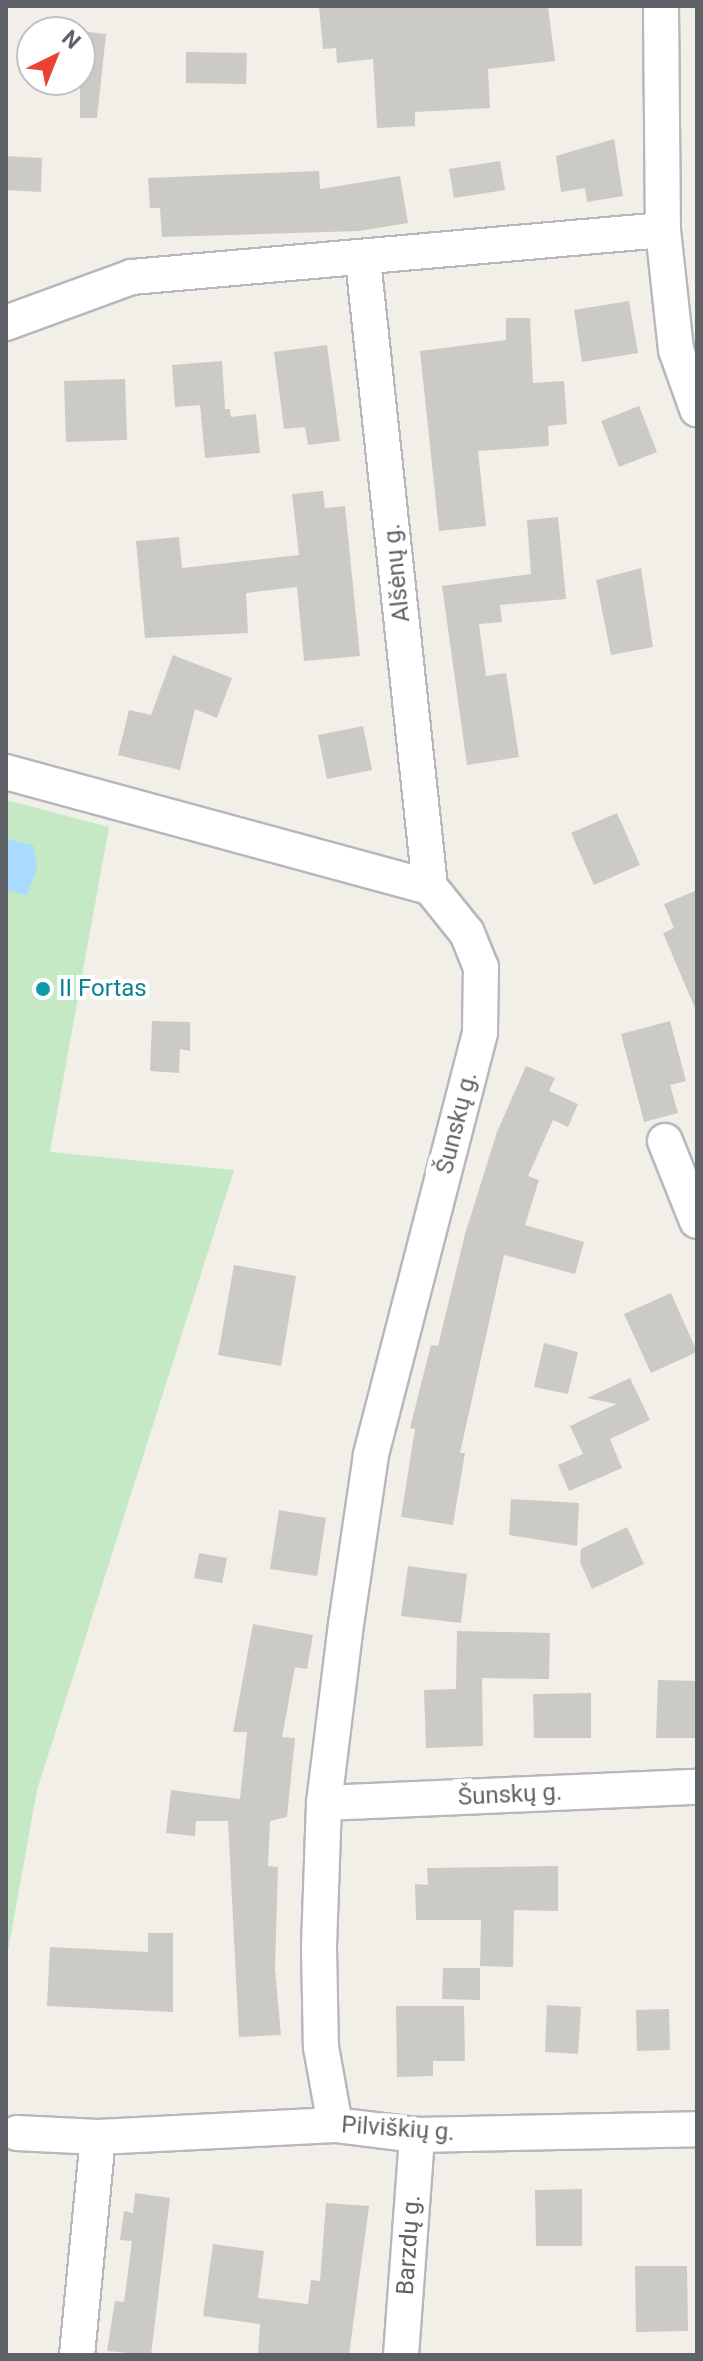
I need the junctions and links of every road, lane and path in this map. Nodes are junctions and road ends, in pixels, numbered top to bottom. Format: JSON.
{"nodes":[{"id":1,"x":661,"y":6,"type":"edge"},
{"id":2,"x":663,"y":230,"type":"junction"},
{"id":3,"x":363,"y":260,"type":"junction"},
{"id":4,"x":6,"y":323,"type":"edge"},
{"id":5,"x":697,"y":409,"type":"edge"},
{"id":6,"x":6,"y":772,"type":"edge"},
{"id":7,"x":430,"y":887,"type":"junction"},
{"id":8,"x":665,"y":1141,"type":"dead end"},
{"id":9,"x":697,"y":1221,"type":"edge"},
{"id":10,"x":697,"y":1787,"type":"edge"},
{"id":11,"x":324,"y":1803,"type":"junction"},
{"id":12,"x":335,"y":2125,"type":"junction"},
{"id":13,"x":697,"y":2129,"type":"edge"},
{"id":14,"x":17,"y":2133,"type":"dead end"},
{"id":15,"x":417,"y":2135,"type":"junction"},
{"id":16,"x":98,"y":2137,"type":"junction"},
{"id":17,"x":77,"y":2355,"type":"edge"},
{"id":18,"x":401,"y":2355,"type":"edge"}],
"edges":[{"from":1,"to":2,"type":"street"},
{"from":2,"to":3,"type":"street"},
{"from":2,"to":5,"type":"street"},
{"from":3,"to":4,"type":"street"},
{"from":3,"to":7,"type":"street","name":"Alšėnų g."},
{"from":6,"to":7,"type":"street"},
{"from":7,"to":11,"type":"street","name":"Šunskų g."},
{"from":8,"to":9,"type":"street"},
{"from":10,"to":11,"type":"street","name":"Šunskų g."},
{"from":11,"to":12,"type":"street","name":"Šunskų g."},
{"from":12,"to":15,"type":"street","name":"Pilviškių g."},
{"from":12,"to":16,"type":"street","name":"Pilviškių g."},
{"from":13,"to":15,"type":"street","name":"Pilviškių g."},
{"from":14,"to":16,"type":"street","name":"Pilviškių g."},
{"from":15,"to":18,"type":"street","name":"Barzdų g."},
{"from":16,"to":17,"type":"street"}]}
